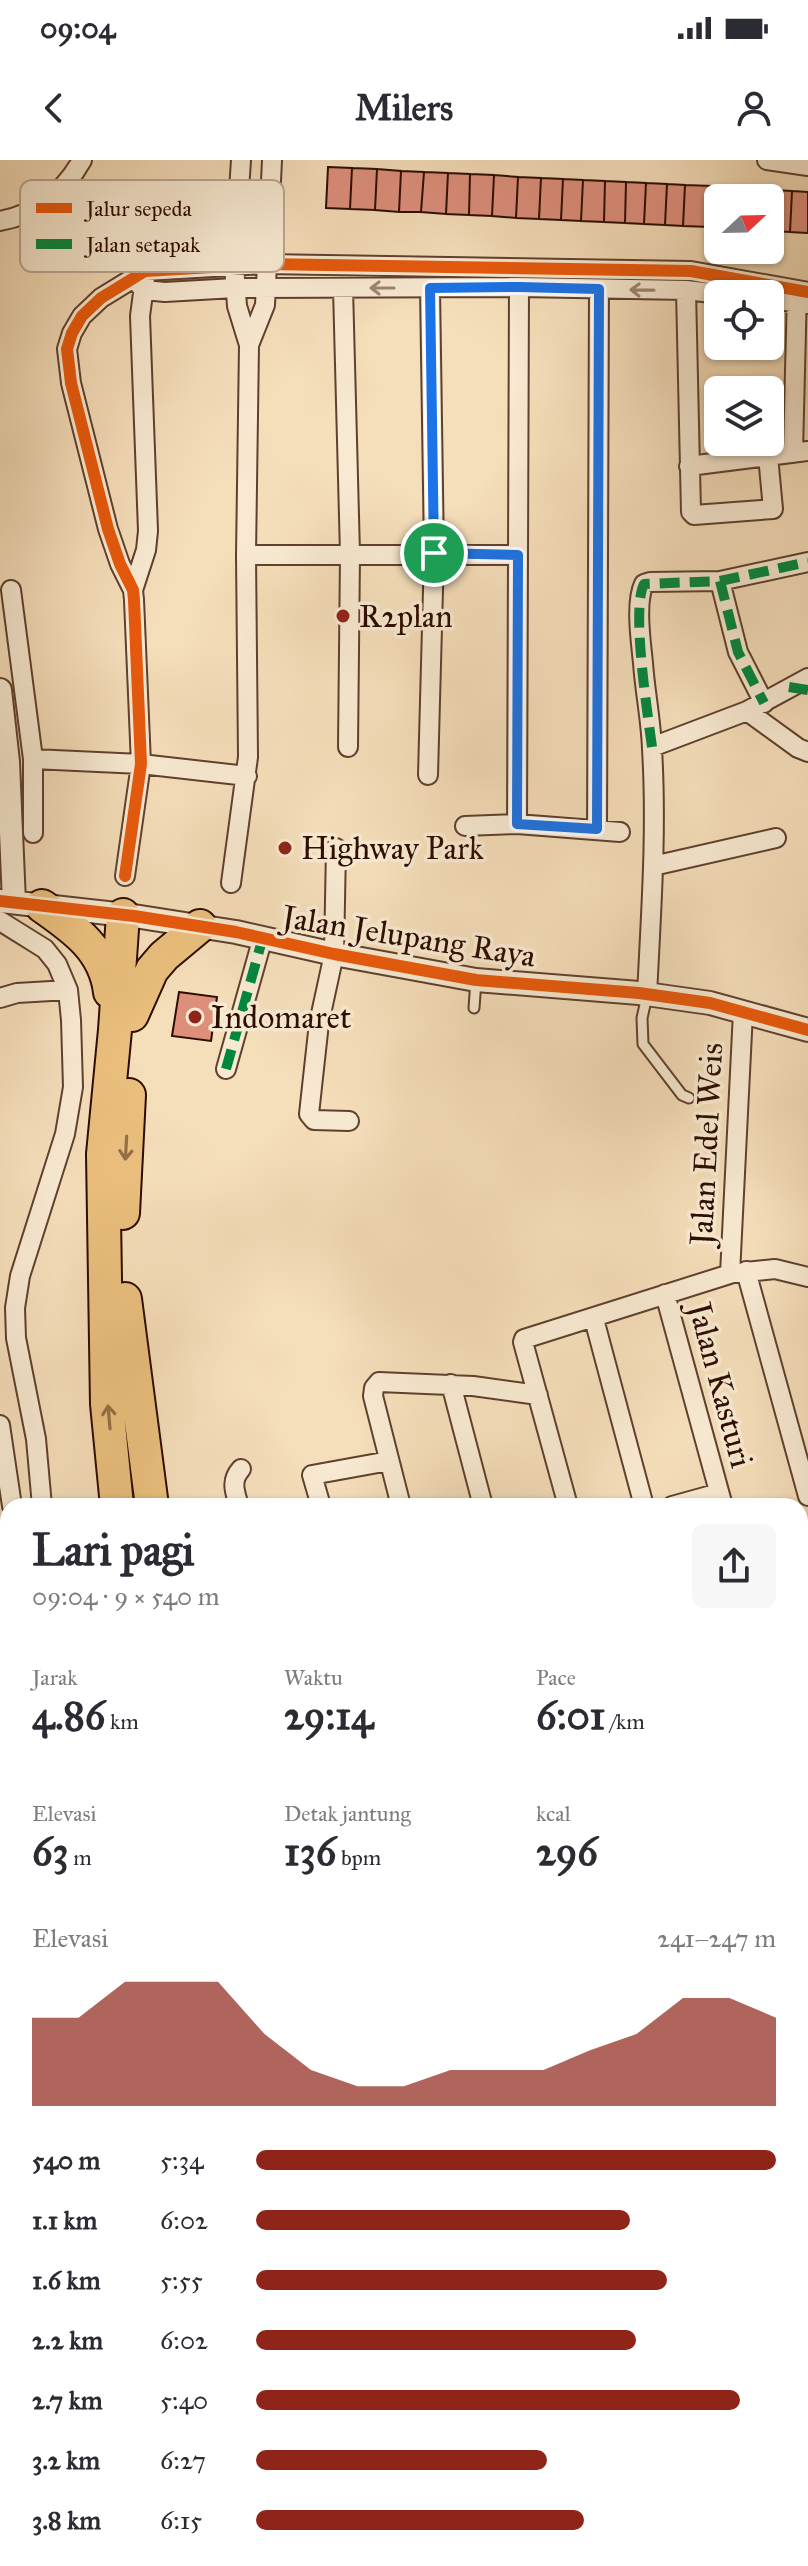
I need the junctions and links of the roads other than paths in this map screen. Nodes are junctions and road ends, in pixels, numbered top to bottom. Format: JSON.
{"nodes":[{"id":1,"x":82,"y":160,"type":"edge"},
{"id":2,"x":241,"y":160,"type":"edge"},
{"id":3,"x":272,"y":160,"type":"edge"},
{"id":4,"x":767,"y":160,"type":"edge"},
{"id":5,"x":808,"y":166,"type":"edge"},
{"id":6,"x":71,"y":180,"type":"edge"},
{"id":7,"x":240,"y":180,"type":"edge"},
{"id":8,"x":271,"y":180,"type":"edge"},
{"id":9,"x":20,"y":216,"type":"edge"},
{"id":10,"x":0,"y":221,"type":"edge"},
{"id":11,"x":284,"y":265,"type":"edge"},
{"id":12,"x":194,"y":272,"type":"edge"},
{"id":13,"x":234,"y":272,"type":"edge"},
{"id":14,"x":265,"y":272,"type":"edge"},
{"id":15,"x":551,"y":278,"type":"junction"},
{"id":16,"x":141,"y":280,"type":"junction"},
{"id":17,"x":519,"y":287,"type":"junction"},
{"id":18,"x":235,"y":288,"type":"junction"},
{"id":19,"x":343,"y":288,"type":"junction"},
{"id":20,"x":430,"y":288,"type":"junction"},
{"id":21,"x":264,"y":289,"type":"junction"},
{"id":22,"x":599,"y":289,"type":"junction"},
{"id":23,"x":686,"y":290,"type":"junction"},
{"id":24,"x":704,"y":292,"type":"edge"},
{"id":25,"x":803,"y":297,"type":"edge"},
{"id":26,"x":249,"y":345,"type":"junction"},
{"id":27,"x":801,"y":452,"type":"edge"},
{"id":28,"x":768,"y":456,"type":"joint"},
{"id":29,"x":689,"y":466,"type":"junction"},
{"id":30,"x":434,"y":553,"type":"junction"},
{"id":31,"x":350,"y":554,"type":"junction"},
{"id":32,"x":246,"y":555,"type":"junction"},
{"id":33,"x":518,"y":555,"type":"junction"},
{"id":34,"x":808,"y":562,"type":"edge"},
{"id":35,"x":720,"y":581,"type":"junction"},
{"id":36,"x":11,"y":590,"type":"dead end"},
{"id":37,"x":133,"y":590,"type":"junction"},
{"id":38,"x":808,"y":678,"type":"edge"},
{"id":39,"x":799,"y":689,"type":"edge"},
{"id":40,"x":0,"y":690,"type":"edge"},
{"id":41,"x":764,"y":703,"type":"junction"},
{"id":42,"x":747,"y":711,"type":"junction"},
{"id":43,"x":348,"y":747,"type":"dead end"},
{"id":44,"x":652,"y":747,"type":"junction"},
{"id":45,"x":808,"y":752,"type":"edge"},
{"id":46,"x":33,"y":759,"type":"junction"},
{"id":47,"x":141,"y":764,"type":"junction"},
{"id":48,"x":428,"y":775,"type":"dead end"},
{"id":49,"x":247,"y":776,"type":"junction"},
{"id":50,"x":517,"y":824,"type":"junction"},
{"id":51,"x":465,"y":826,"type":"dead end"},
{"id":52,"x":597,"y":829,"type":"junction"},
{"id":53,"x":620,"y":832,"type":"dead end"},
{"id":54,"x":33,"y":833,"type":"dead end"},
{"id":55,"x":776,"y":838,"type":"dead end"},
{"id":56,"x":336,"y":848,"type":"dead end"},
{"id":57,"x":653,"y":866,"type":"junction"},
{"id":58,"x":125,"y":876,"type":"dead end"},
{"id":59,"x":231,"y":883,"type":"dead end"},
{"id":60,"x":19,"y":903,"type":"edge"},
{"id":61,"x":128,"y":915,"type":"junction"},
{"id":62,"x":0,"y":921,"type":"edge"},
{"id":63,"x":200,"y":926,"type":"junction"},
{"id":64,"x":263,"y":937,"type":"junction"},
{"id":65,"x":334,"y":954,"type":"junction"},
{"id":66,"x":476,"y":980,"type":"junction"},
{"id":67,"x":68,"y":990,"type":"junction"},
{"id":68,"x":647,"y":995,"type":"junction"},
{"id":69,"x":0,"y":998,"type":"edge"},
{"id":70,"x":474,"y":1008,"type":"dead end"},
{"id":71,"x":743,"y":1012,"type":"junction"},
{"id":72,"x":124,"y":1022,"type":"junction"},
{"id":73,"x":808,"y":1030,"type":"edge"},
{"id":74,"x":226,"y":1069,"type":"dead end"},
{"id":75,"x":689,"y":1098,"type":"dead end"},
{"id":76,"x":349,"y":1121,"type":"dead end"},
{"id":77,"x":738,"y":1272,"type":"junction"},
{"id":78,"x":808,"y":1277,"type":"edge"},
{"id":79,"x":665,"y":1294,"type":"junction"},
{"id":80,"x":594,"y":1319,"type":"junction"},
{"id":81,"x":451,"y":1384,"type":"junction"},
{"id":82,"x":538,"y":1395,"type":"junction"},
{"id":83,"x":0,"y":1425,"type":"edge"},
{"id":84,"x":389,"y":1461,"type":"junction"},
{"id":85,"x":241,"y":1469,"type":"dead end"},
{"id":86,"x":808,"y":1496,"type":"edge"},
{"id":87,"x":11,"y":1498,"type":"edge"},
{"id":88,"x":41,"y":1498,"type":"edge"},
{"id":89,"x":116,"y":1498,"type":"edge"},
{"id":90,"x":151,"y":1498,"type":"edge"},
{"id":91,"x":236,"y":1498,"type":"edge"},
{"id":92,"x":319,"y":1498,"type":"edge"},
{"id":93,"x":399,"y":1498,"type":"edge"},
{"id":94,"x":481,"y":1498,"type":"edge"},
{"id":95,"x":566,"y":1498,"type":"edge"},
{"id":96,"x":642,"y":1498,"type":"edge"},
{"id":97,"x":721,"y":1498,"type":"edge"}],
"edges":[{"from":1,"to":6,"type":"street"},
{"from":2,"to":7,"type":"street"},
{"from":3,"to":8,"type":"street"},
{"from":4,"to":5,"type":"street"},
{"from":9,"to":10,"type":"street"},
{"from":11,"to":15,"type":"street"},
{"from":12,"to":16,"type":"street"},
{"from":13,"to":18,"type":"street"},
{"from":14,"to":21,"type":"street"},
{"from":15,"to":17,"type":"street"},
{"from":15,"to":22,"type":"street"},
{"from":15,"to":25,"type":"street"},
{"from":16,"to":18,"type":"street"},
{"from":16,"to":37,"type":"street"},
{"from":16,"to":37,"type":"street"},
{"from":17,"to":20,"type":"street"},
{"from":17,"to":33,"type":"street"},
{"from":18,"to":21,"type":"street"},
{"from":18,"to":26,"type":"street"},
{"from":20,"to":19,"type":"street","one_way":true},
{"from":19,"to":21,"type":"street"},
{"from":19,"to":31,"type":"street"},
{"from":20,"to":30,"type":"street"},
{"from":21,"to":26,"type":"street"},
{"from":23,"to":22,"type":"street","one_way":true},
{"from":22,"to":52,"type":"street"},
{"from":23,"to":24,"type":"street"},
{"from":23,"to":29,"type":"street"},
{"from":25,"to":27,"type":"street"},
{"from":26,"to":32,"type":"street"},
{"from":28,"to":29,"type":"street"},
{"from":28,"to":29,"type":"street"},
{"from":30,"to":31,"type":"street"},
{"from":30,"to":33,"type":"street"},
{"from":30,"to":48,"type":"street"},
{"from":31,"to":32,"type":"street"},
{"from":31,"to":43,"type":"street"},
{"from":32,"to":49,"type":"street"},
{"from":33,"to":50,"type":"street"},
{"from":34,"to":35,"type":"street"},
{"from":35,"to":41,"type":"street"},
{"from":35,"to":44,"type":"street"},
{"from":36,"to":46,"type":"street"},
{"from":37,"to":47,"type":"street"},
{"from":38,"to":39,"type":"street"},
{"from":39,"to":41,"type":"street"},
{"from":40,"to":60,"type":"street"},
{"from":41,"to":42,"type":"street"},
{"from":42,"to":44,"type":"street"},
{"from":42,"to":45,"type":"street"},
{"from":44,"to":57,"type":"street"},
{"from":46,"to":47,"type":"street"},
{"from":46,"to":54,"type":"street"},
{"from":47,"to":49,"type":"street"},
{"from":47,"to":58,"type":"street"},
{"from":49,"to":59,"type":"street"},
{"from":50,"to":51,"type":"street"},
{"from":50,"to":52,"type":"street"},
{"from":52,"to":53,"type":"street"},
{"from":55,"to":57,"type":"street"},
{"from":56,"to":65,"type":"street"},
{"from":57,"to":68,"type":"street"},
{"from":60,"to":61,"type":"street","name":"Jalan Jelupang Raya"},
{"from":60,"to":72,"type":"highway"},
{"from":61,"to":63,"type":"street","name":"Jalan Jelupang Raya"},
{"from":61,"to":72,"type":"highway"},
{"from":62,"to":67,"type":"street"},
{"from":63,"to":64,"type":"street","name":"Jalan Jelupang Raya"},
{"from":63,"to":72,"type":"highway"},
{"from":64,"to":65,"type":"street","name":"Jalan Jelupang Raya"},
{"from":64,"to":74,"type":"street"},
{"from":65,"to":66,"type":"street","name":"Jalan Jelupang Raya"},
{"from":65,"to":76,"type":"street"},
{"from":66,"to":68,"type":"street","name":"Jalan Jelupang Raya"},
{"from":66,"to":70,"type":"lane"},
{"from":67,"to":69,"type":"street"},
{"from":67,"to":88,"type":"street"},
{"from":68,"to":71,"type":"street","name":"Jalan Jelupang Raya"},
{"from":68,"to":75,"type":"lane"},
{"from":71,"to":73,"type":"street","name":"Jalan Jelupang Raya"},
{"from":71,"to":77,"type":"street","name":"Jalan Edel Weis"},
{"from":89,"to":72,"type":"highway","one_way":true},
{"from":72,"to":90,"type":"highway","one_way":true},
{"from":77,"to":78,"type":"street"},
{"from":77,"to":79,"type":"street","name":"Jalan Edel Weis"},
{"from":77,"to":86,"type":"street"},
{"from":79,"to":80,"type":"street","name":"Jalan Edel Weis"},
{"from":79,"to":97,"type":"street","name":"Jalan Kasturi"},
{"from":80,"to":82,"type":"street","name":"Jalan Edel Weis"},
{"from":80,"to":96,"type":"street"},
{"from":81,"to":82,"type":"street"},
{"from":81,"to":84,"type":"street"},
{"from":81,"to":94,"type":"street"},
{"from":82,"to":95,"type":"street","name":"Jalan Edel Weis"},
{"from":83,"to":87,"type":"street"},
{"from":84,"to":92,"type":"street"},
{"from":84,"to":93,"type":"street"},
{"from":85,"to":91,"type":"street"}]}
